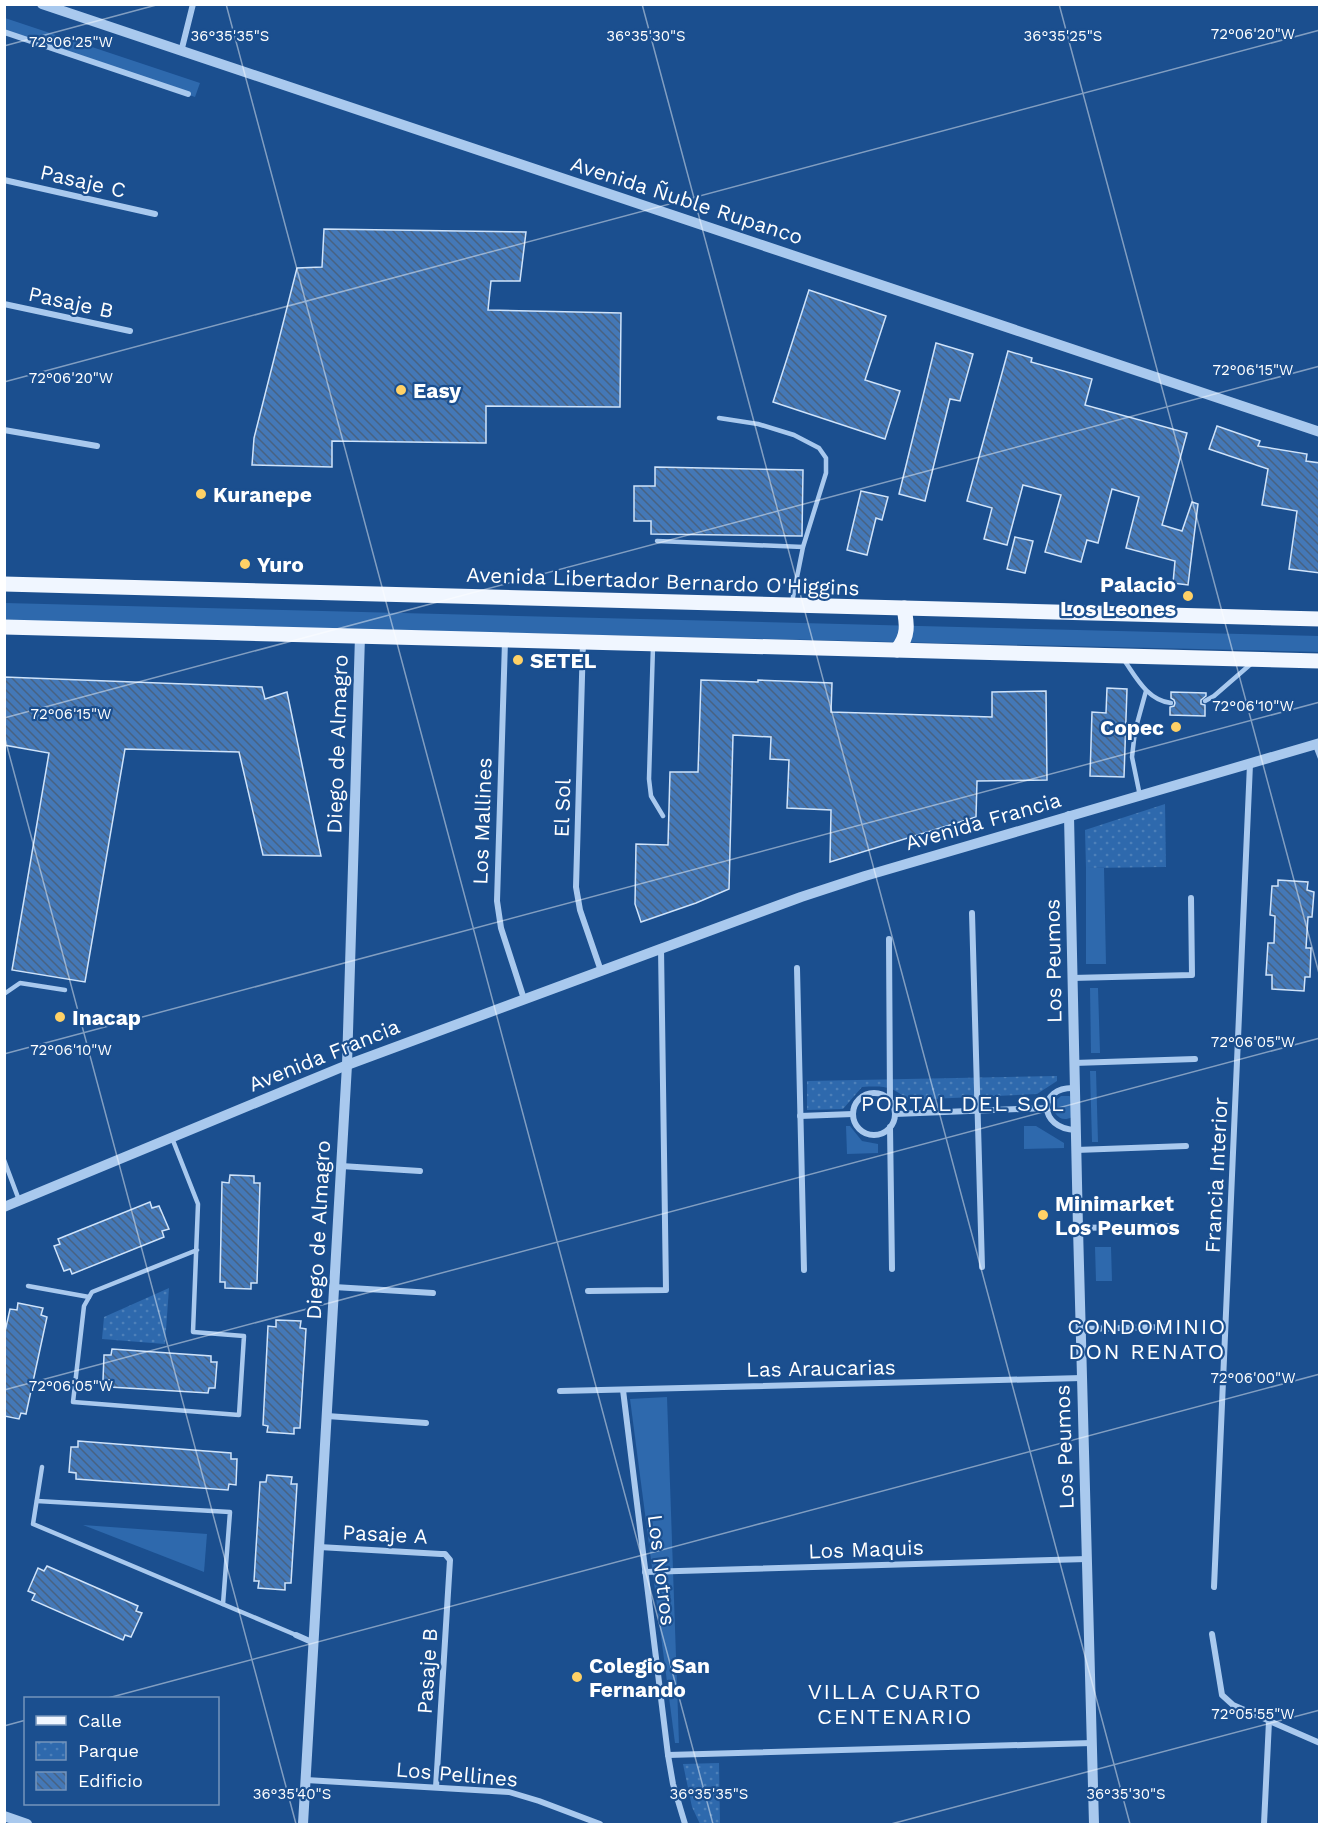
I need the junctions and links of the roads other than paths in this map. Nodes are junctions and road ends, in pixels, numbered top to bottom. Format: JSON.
{"nodes":[{"id":1,"x":42,"y":4,"type":"edge"},
{"id":2,"x":193,"y":4,"type":"edge"},
{"id":3,"x":4,"y":32,"type":"edge"},
{"id":4,"x":180,"y":52,"type":"junction"},
{"id":5,"x":188,"y":93,"type":"dead end"},
{"id":6,"x":4,"y":180,"type":"edge"},
{"id":7,"x":155,"y":214,"type":"dead end"},
{"id":8,"x":4,"y":304,"type":"edge"},
{"id":9,"x":130,"y":331,"type":"dead end"},
{"id":10,"x":719,"y":418,"type":"dead end"},
{"id":11,"x":4,"y":430,"type":"edge"},
{"id":12,"x":1320,"y":432,"type":"edge"},
{"id":13,"x":97,"y":446,"type":"dead end"},
{"id":14,"x":657,"y":541,"type":"dead end"},
{"id":15,"x":803,"y":547,"type":"junction"},
{"id":16,"x":4,"y":584,"type":"edge"},
{"id":17,"x":792,"y":605,"type":"junction"},
{"id":18,"x":904,"y":608,"type":"junction"},
{"id":19,"x":1320,"y":619,"type":"edge"},
{"id":20,"x":4,"y":627,"type":"edge"},
{"id":21,"x":360,"y":636,"type":"junction"},
{"id":22,"x":505,"y":640,"type":"junction"},
{"id":23,"x":583,"y":642,"type":"junction"},
{"id":24,"x":653,"y":644,"type":"junction"},
{"id":25,"x":897,"y":650,"type":"junction"},
{"id":26,"x":1120,"y":656,"type":"junction"},
{"id":27,"x":1256,"y":659,"type":"junction"},
{"id":28,"x":1320,"y":661,"type":"edge"},
{"id":29,"x":1146,"y":691,"type":"junction"},
{"id":30,"x":1206,"y":701,"type":"dead end"},
{"id":31,"x":1171,"y":703,"type":"dead end"},
{"id":32,"x":1317,"y":744,"type":"edge"},
{"id":33,"x":1320,"y":758,"type":"edge"},
{"id":34,"x":1250,"y":764,"type":"junction"},
{"id":35,"x":1140,"y":796,"type":"junction"},
{"id":36,"x":663,"y":816,"type":"dead end"},
{"id":37,"x":1069,"y":816,"type":"junction"},
{"id":38,"x":1191,"y":898,"type":"dead end"},
{"id":39,"x":972,"y":914,"type":"dead end"},
{"id":40,"x":889,"y":939,"type":"dead end"},
{"id":41,"x":661,"y":948,"type":"junction"},
{"id":42,"x":797,"y":968,"type":"dead end"},
{"id":43,"x":601,"y":971,"type":"junction"},
{"id":44,"x":1072,"y":978,"type":"junction"},
{"id":45,"x":65,"y":990,"type":"dead end"},
{"id":46,"x":4,"y":994,"type":"edge"},
{"id":47,"x":524,"y":999,"type":"junction"},
{"id":48,"x":1195,"y":1059,"type":"dead end"},
{"id":49,"x":1074,"y":1063,"type":"junction"},
{"id":50,"x":347,"y":1065,"type":"junction"},
{"id":51,"x":1075,"y":1088,"type":"junction"},
{"id":52,"x":890,"y":1101,"type":"junction"},
{"id":53,"x":1046,"y":1108,"type":"junction"},
{"id":54,"x":978,"y":1111,"type":"junction"},
{"id":55,"x":853,"y":1114,"type":"junction"},
{"id":56,"x":895,"y":1114,"type":"junction"},
{"id":57,"x":800,"y":1116,"type":"junction"},
{"id":58,"x":890,"y":1127,"type":"junction"},
{"id":59,"x":1076,"y":1130,"type":"junction"},
{"id":60,"x":172,"y":1138,"type":"junction"},
{"id":61,"x":1186,"y":1146,"type":"dead end"},
{"id":62,"x":1076,"y":1150,"type":"junction"},
{"id":63,"x":4,"y":1160,"type":"edge"},
{"id":64,"x":341,"y":1166,"type":"junction"},
{"id":65,"x":420,"y":1171,"type":"dead end"},
{"id":66,"x":19,"y":1201,"type":"junction"},
{"id":67,"x":4,"y":1207,"type":"edge"},
{"id":68,"x":1173,"y":1226,"type":"dead end"},
{"id":69,"x":1078,"y":1228,"type":"junction"},
{"id":70,"x":197,"y":1250,"type":"junction"},
{"id":71,"x":982,"y":1267,"type":"dead end"},
{"id":72,"x":892,"y":1269,"type":"dead end"},
{"id":73,"x":804,"y":1270,"type":"dead end"},
{"id":74,"x":28,"y":1286,"type":"dead end"},
{"id":75,"x":334,"y":1287,"type":"junction"},
{"id":76,"x":588,"y":1291,"type":"dead end"},
{"id":77,"x":433,"y":1293,"type":"dead end"},
{"id":78,"x":89,"y":1297,"type":"junction"},
{"id":79,"x":1165,"y":1327,"type":"dead end"},
{"id":80,"x":1080,"y":1329,"type":"junction"},
{"id":81,"x":1082,"y":1378,"type":"junction"},
{"id":82,"x":623,"y":1390,"type":"junction"},
{"id":83,"x":560,"y":1391,"type":"dead end"},
{"id":84,"x":327,"y":1416,"type":"junction"},
{"id":85,"x":426,"y":1423,"type":"dead end"},
{"id":86,"x":42,"y":1467,"type":"dead end"},
{"id":87,"x":37,"y":1501,"type":"junction"},
{"id":88,"x":319,"y":1547,"type":"junction"},
{"id":89,"x":448,"y":1557,"type":"joint"},
{"id":90,"x":1087,"y":1559,"type":"junction"},
{"id":91,"x":645,"y":1572,"type":"junction"},
{"id":92,"x":1214,"y":1587,"type":"dead end"},
{"id":93,"x":224,"y":1604,"type":"junction"},
{"id":94,"x":1212,"y":1634,"type":"dead end"},
{"id":95,"x":296,"y":1635,"type":"joint"},
{"id":96,"x":314,"y":1643,"type":"junction"},
{"id":97,"x":1269,"y":1721,"type":"junction"},
{"id":98,"x":1092,"y":1743,"type":"junction"},
{"id":99,"x":1320,"y":1743,"type":"edge"},
{"id":100,"x":668,"y":1755,"type":"junction"},
{"id":101,"x":306,"y":1780,"type":"junction"},
{"id":102,"x":436,"y":1787,"type":"junction"},
{"id":103,"x":4,"y":1816,"type":"edge"},
{"id":104,"x":27,"y":1824,"type":"edge"},
{"id":105,"x":303,"y":1824,"type":"edge"},
{"id":106,"x":600,"y":1824,"type":"edge"},
{"id":107,"x":686,"y":1824,"type":"edge"},
{"id":108,"x":1094,"y":1824,"type":"edge"},
{"id":109,"x":1264,"y":1824,"type":"edge"}],
"edges":[{"from":1,"to":4,"type":"street","name":"Avenida Ñuble Rupanco"},
{"from":2,"to":4,"type":"street"},
{"from":3,"to":5,"type":"street"},
{"from":4,"to":12,"type":"street","name":"Avenida Ñuble Rupanco"},
{"from":6,"to":7,"type":"street","name":"Pasaje C"},
{"from":8,"to":9,"type":"street","name":"Pasaje B"},
{"from":10,"to":15,"type":"lane"},
{"from":11,"to":13,"type":"street"},
{"from":14,"to":15,"type":"lane"},
{"from":15,"to":17,"type":"lane"},
{"from":16,"to":17,"type":"main road","name":"Avenida Libertador Bernardo O'Higgins"},
{"from":17,"to":18,"type":"main road","name":"Avenida Libertador Bernardo O'Higgins"},
{"from":18,"to":19,"type":"main road","name":"Avenida Libertador Bernardo O'Higgins"},
{"from":18,"to":25,"type":"main road"},
{"from":20,"to":21,"type":"main road"},
{"from":21,"to":22,"type":"main road"},
{"from":21,"to":50,"type":"street","name":"Diego de Almagro"},
{"from":22,"to":23,"type":"main road"},
{"from":22,"to":47,"type":"street","name":"Los Mallines"},
{"from":23,"to":24,"type":"main road"},
{"from":23,"to":43,"type":"street","name":"El Sol"},
{"from":24,"to":25,"type":"main road"},
{"from":24,"to":36,"type":"lane"},
{"from":25,"to":26,"type":"main road"},
{"from":26,"to":27,"type":"main road"},
{"from":26,"to":29,"type":"lane"},
{"from":27,"to":28,"type":"main road"},
{"from":27,"to":30,"type":"lane"},
{"from":29,"to":31,"type":"lane"},
{"from":29,"to":35,"type":"lane"},
{"from":32,"to":33,"type":"lane"},
{"from":32,"to":34,"type":"street","name":"Avenida Francia"},
{"from":34,"to":35,"type":"street","name":"Avenida Francia"},
{"from":34,"to":92,"type":"street","name":"Francia Interior"},
{"from":35,"to":37,"type":"street","name":"Avenida Francia"},
{"from":37,"to":41,"type":"street","name":"Avenida Francia"},
{"from":37,"to":44,"type":"street","name":"Los Peumos"},
{"from":38,"to":44,"type":"street"},
{"from":39,"to":54,"type":"street"},
{"from":40,"to":52,"type":"street"},
{"from":41,"to":43,"type":"street","name":"Avenida Francia"},
{"from":41,"to":76,"type":"street"},
{"from":42,"to":57,"type":"street"},
{"from":43,"to":47,"type":"street","name":"Avenida Francia"},
{"from":44,"to":49,"type":"street","name":"Los Peumos"},
{"from":45,"to":46,"type":"lane"},
{"from":47,"to":50,"type":"street","name":"Avenida Francia"},
{"from":48,"to":49,"type":"street"},
{"from":49,"to":51,"type":"street","name":"Los Peumos"},
{"from":50,"to":60,"type":"street","name":"Avenida Francia"},
{"from":50,"to":64,"type":"street","name":"Diego de Almagro"},
{"from":51,"to":53,"type":"street"},
{"from":51,"to":59,"type":"street","name":"Los Peumos"},
{"from":52,"to":55,"type":"street"},
{"from":52,"to":56,"type":"street"},
{"from":53,"to":54,"type":"street"},
{"from":53,"to":59,"type":"street"},
{"from":54,"to":56,"type":"street"},
{"from":54,"to":71,"type":"street"},
{"from":55,"to":57,"type":"street"},
{"from":55,"to":58,"type":"street"},
{"from":56,"to":58,"type":"street"},
{"from":57,"to":73,"type":"street"},
{"from":58,"to":72,"type":"street"},
{"from":59,"to":62,"type":"street","name":"Los Peumos"},
{"from":60,"to":66,"type":"street","name":"Avenida Francia"},
{"from":60,"to":70,"type":"lane"},
{"from":61,"to":62,"type":"street"},
{"from":62,"to":69,"type":"street","name":"Los Peumos"},
{"from":63,"to":66,"type":"lane"},
{"from":64,"to":65,"type":"street"},
{"from":64,"to":75,"type":"street","name":"Diego de Almagro"},
{"from":66,"to":67,"type":"street","name":"Avenida Francia"},
{"from":68,"to":69,"type":"street"},
{"from":69,"to":80,"type":"street","name":"Los Peumos"},
{"from":70,"to":78,"type":"lane"},
{"from":70,"to":78,"type":"lane"},
{"from":74,"to":78,"type":"lane"},
{"from":75,"to":77,"type":"street"},
{"from":75,"to":84,"type":"street","name":"Diego de Almagro"},
{"from":79,"to":80,"type":"street"},
{"from":80,"to":81,"type":"street","name":"Los Peumos"},
{"from":81,"to":82,"type":"street","name":"Las Araucarias"},
{"from":81,"to":90,"type":"street","name":"Los Peumos"},
{"from":82,"to":83,"type":"street","name":"Las Araucarias"},
{"from":82,"to":91,"type":"street","name":"Los Notros"},
{"from":84,"to":85,"type":"street"},
{"from":84,"to":88,"type":"street","name":"Diego de Almagro"},
{"from":86,"to":87,"type":"lane"},
{"from":87,"to":93,"type":"lane"},
{"from":87,"to":93,"type":"lane"},
{"from":88,"to":89,"type":"street","name":"Pasaje A"},
{"from":88,"to":96,"type":"street","name":"Diego de Almagro"},
{"from":89,"to":102,"type":"street","name":"Pasaje B"},
{"from":90,"to":91,"type":"street","name":"Los Maquis"},
{"from":90,"to":98,"type":"street","name":"Los Peumos"},
{"from":91,"to":100,"type":"street","name":"Los Notros"},
{"from":93,"to":95,"type":"lane"},
{"from":94,"to":97,"type":"street"},
{"from":95,"to":96,"type":"street"},
{"from":96,"to":101,"type":"street","name":"Diego de Almagro"},
{"from":97,"to":99,"type":"street"},
{"from":97,"to":109,"type":"street"},
{"from":98,"to":100,"type":"street"},
{"from":98,"to":108,"type":"street","name":"Los Peumos"},
{"from":100,"to":107,"type":"street","name":"Los Notros"},
{"from":101,"to":102,"type":"street","name":"Los Pellines"},
{"from":101,"to":105,"type":"street","name":"Diego de Almagro"},
{"from":102,"to":106,"type":"street","name":"Los Pellines"},
{"from":103,"to":104,"type":"street"}]}
